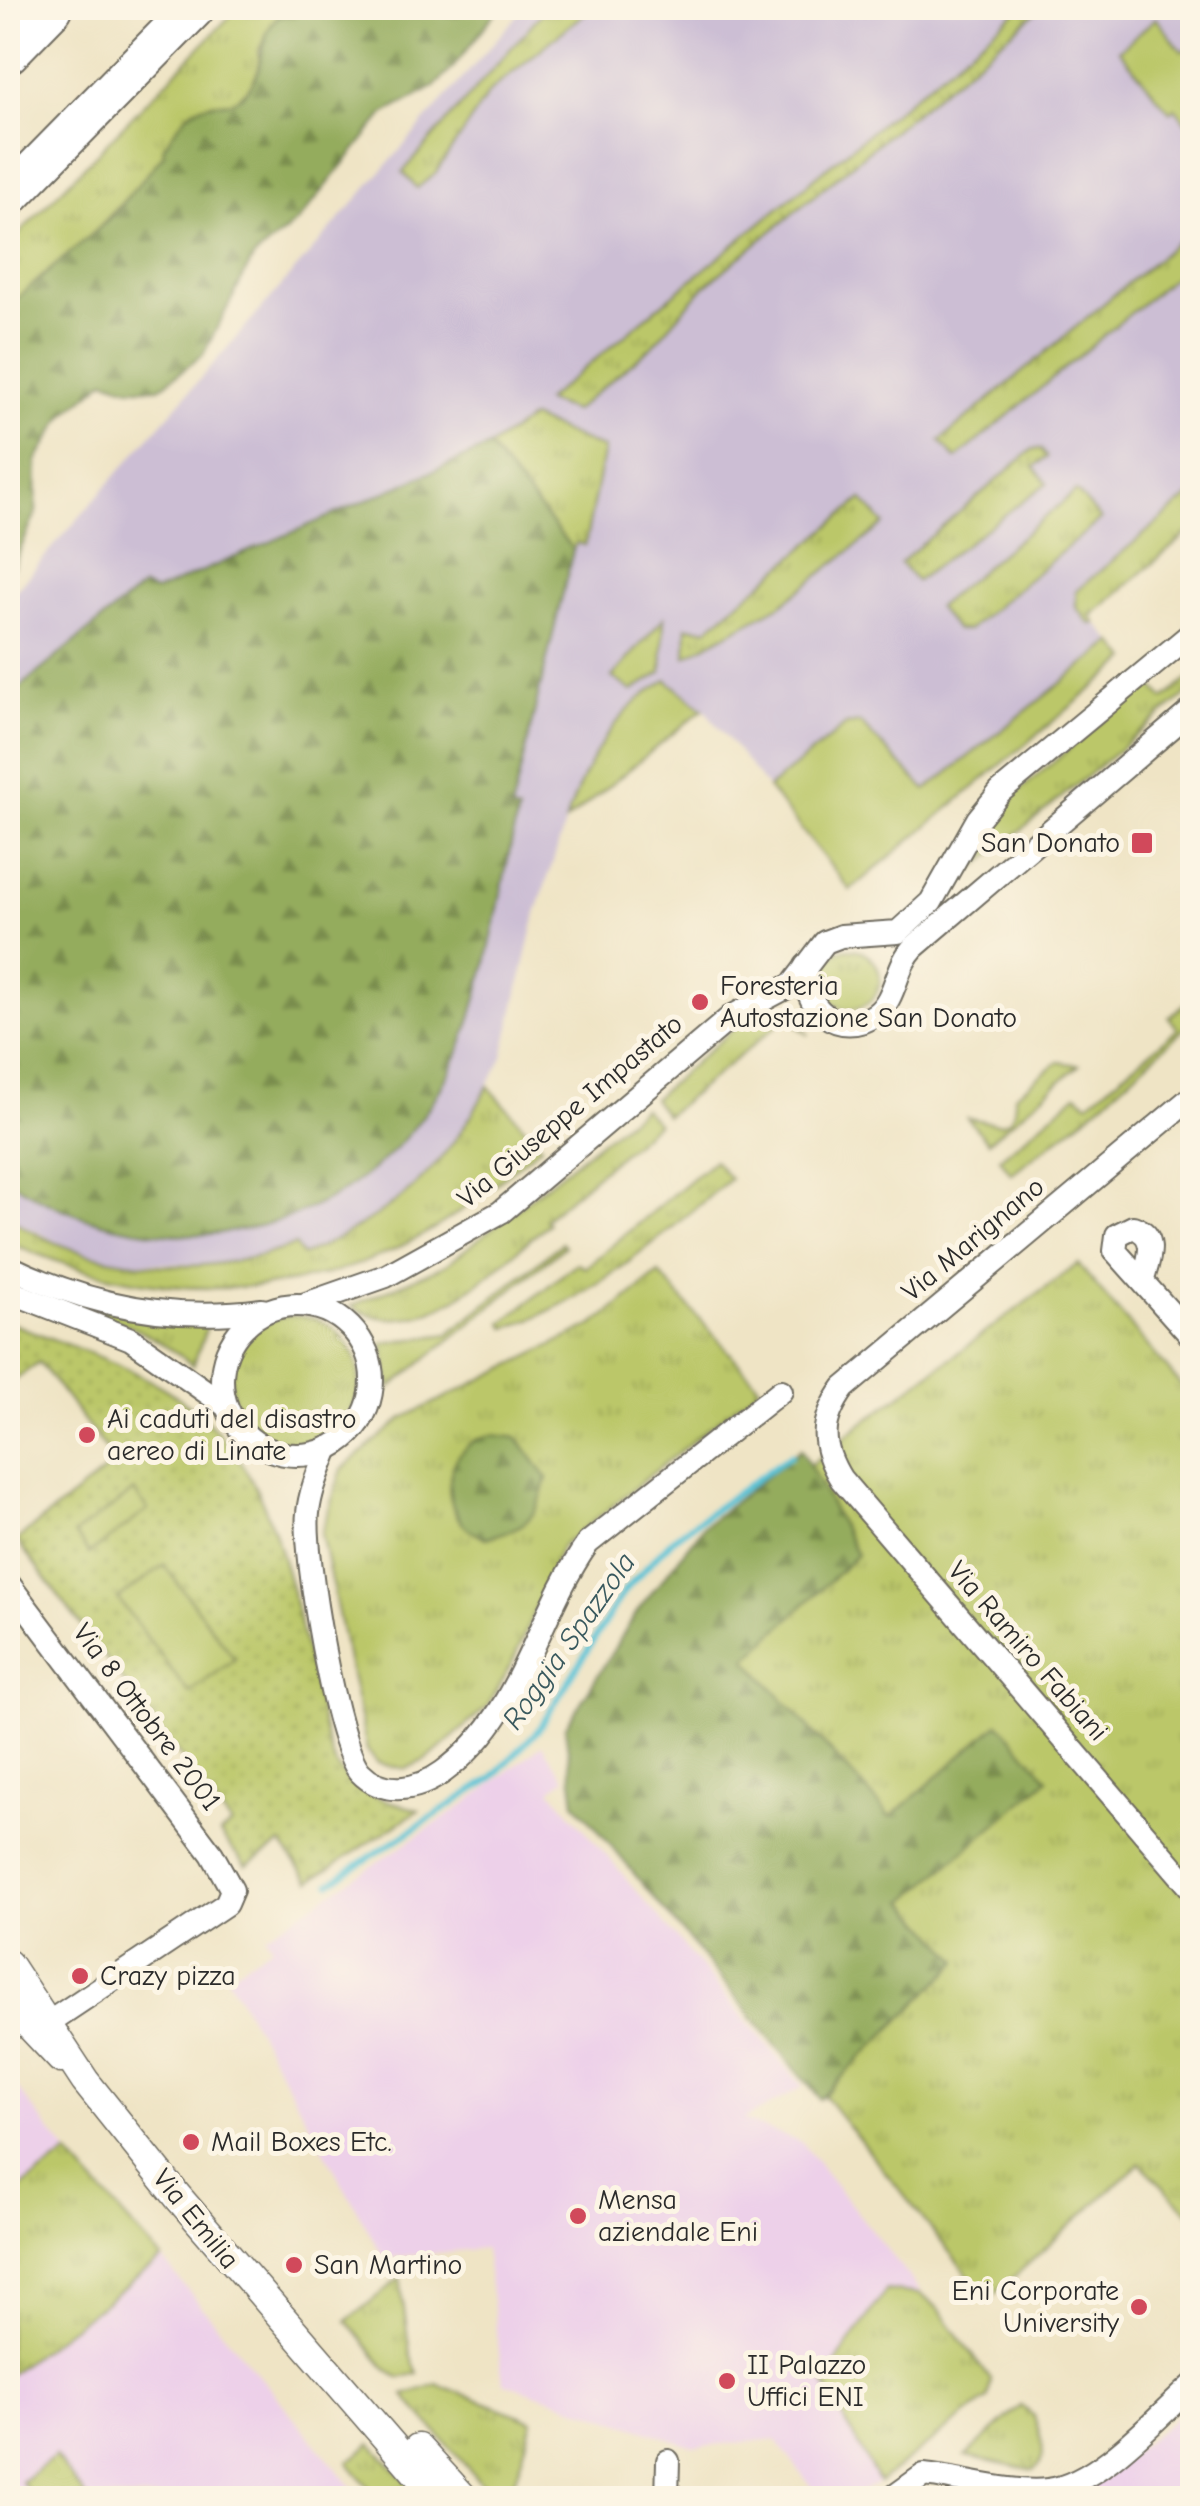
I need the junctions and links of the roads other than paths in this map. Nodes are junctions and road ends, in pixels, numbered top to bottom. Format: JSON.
{"nodes":[{"id":1,"x":52,"y":8,"type":"edge"},
{"id":2,"x":194,"y":8,"type":"edge"},
{"id":3,"x":8,"y":53,"type":"edge"},
{"id":4,"x":8,"y":197,"type":"edge"},
{"id":5,"x":1192,"y":633,"type":"edge"},
{"id":6,"x":1192,"y":710,"type":"edge"},
{"id":7,"x":1005,"y":868,"type":"junction"},
{"id":8,"x":916,"y":917,"type":"junction"},
{"id":9,"x":858,"y":936,"type":"junction"},
{"id":10,"x":806,"y":966,"type":"junction"},
{"id":11,"x":893,"y":979,"type":"junction"},
{"id":12,"x":1192,"y":1097,"type":"edge"},
{"id":13,"x":8,"y":1266,"type":"edge"},
{"id":14,"x":1143,"y":1280,"type":"dead end"},
{"id":15,"x":8,"y":1291,"type":"edge"},
{"id":16,"x":303,"y":1305,"type":"junction"},
{"id":17,"x":275,"y":1308,"type":"junction"},
{"id":18,"x":1192,"y":1337,"type":"edge"},
{"id":19,"x":781,"y":1391,"type":"dead end"},
{"id":20,"x":225,"y":1405,"type":"junction"},
{"id":21,"x":328,"y":1448,"type":"junction"},
{"id":22,"x":825,"y":1448,"type":"joint"},
{"id":23,"x":8,"y":1583,"type":"edge"},
{"id":24,"x":1192,"y":1890,"type":"edge"},
{"id":25,"x":8,"y":1964,"type":"edge"},
{"id":26,"x":8,"y":2003,"type":"edge"},
{"id":27,"x":42,"y":2028,"type":"junction"},
{"id":28,"x":1192,"y":2386,"type":"edge"},
{"id":29,"x":357,"y":2402,"type":"junction"},
{"id":30,"x":668,"y":2460,"type":"dead end"},
{"id":31,"x":438,"y":2498,"type":"edge"},
{"id":32,"x":464,"y":2498,"type":"edge"},
{"id":33,"x":667,"y":2498,"type":"edge"},
{"id":34,"x":892,"y":2498,"type":"edge"}],
"edges":[{"from":1,"to":3,"type":"highway"},
{"from":2,"to":4,"type":"highway"},
{"from":5,"to":8,"type":"street"},
{"from":6,"to":7,"type":"street","name":"Via Giuseppe Impastato"},
{"from":7,"to":8,"type":"street","name":"Via Giuseppe Impastato"},
{"from":7,"to":11,"type":"street","name":"Via Giuseppe Impastato"},
{"from":8,"to":9,"type":"street","name":"Via Giuseppe Impastato"},
{"from":9,"to":10,"type":"street","name":"Via Giuseppe Impastato"},
{"from":9,"to":11,"type":"street"},
{"from":10,"to":11,"type":"street","name":"Via Giuseppe Impastato"},
{"from":10,"to":16,"type":"street","name":"Via Giuseppe Impastato"},
{"from":12,"to":22,"type":"street","name":"Via Marignano"},
{"from":13,"to":17,"type":"street"},
{"from":14,"to":18,"type":"street"},
{"from":15,"to":20,"type":"street"},
{"from":16,"to":17,"type":"street"},
{"from":16,"to":21,"type":"street"},
{"from":17,"to":20,"type":"street"},
{"from":19,"to":21,"type":"street"},
{"from":20,"to":21,"type":"street"},
{"from":22,"to":24,"type":"street","name":"Via Ramiro Fabiani"},
{"from":23,"to":27,"type":"street","name":"Via 8 Ottobre 2001"},
{"from":25,"to":27,"type":"street"},
{"from":26,"to":27,"type":"street"},
{"from":27,"to":29,"type":"street","name":"Via Emilia"},
{"from":28,"to":34,"type":"street"},
{"from":29,"to":31,"type":"street"},
{"from":29,"to":32,"type":"street"},
{"from":30,"to":33,"type":"street"}]}
